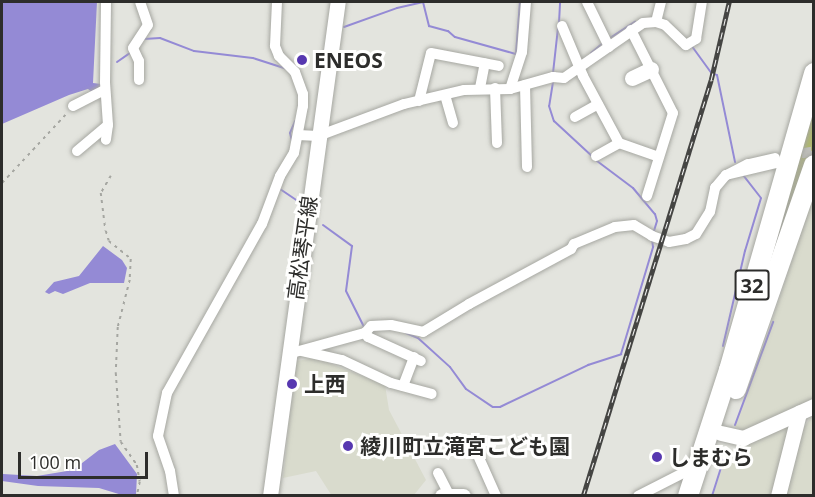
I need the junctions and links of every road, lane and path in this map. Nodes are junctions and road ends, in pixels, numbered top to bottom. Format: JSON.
{"nodes":[{"id":1,"x":106,"y":2,"type":"edge"},
{"id":2,"x":140,"y":2,"type":"edge"},
{"id":3,"x":277,"y":2,"type":"edge"},
{"id":4,"x":338,"y":2,"type":"edge"},
{"id":5,"x":526,"y":2,"type":"edge"},
{"id":6,"x":587,"y":2,"type":"edge"},
{"id":7,"x":661,"y":2,"type":"edge"},
{"id":8,"x":702,"y":2,"type":"edge"},
{"id":9,"x":657,"y":20,"type":"junction"},
{"id":10,"x":562,"y":26,"type":"dead end"},
{"id":11,"x":631,"y":30,"type":"junction"},
{"id":12,"x":607,"y":43,"type":"junction"},
{"id":13,"x":485,"y":63,"type":"junction"},
{"id":14,"x":499,"y":66,"type":"dead end"},
{"id":15,"x":579,"y":66,"type":"junction"},
{"id":16,"x":651,"y":69,"type":"junction"},
{"id":17,"x":813,"y":73,"type":"edge"},
{"id":18,"x":632,"y":78,"type":"dead end"},
{"id":19,"x":139,"y":80,"type":"dead end"},
{"id":20,"x":525,"y":85,"type":"junction"},
{"id":21,"x":480,"y":88,"type":"junction"},
{"id":22,"x":495,"y":88,"type":"junction"},
{"id":23,"x":510,"y":89,"type":"junction"},
{"id":24,"x":105,"y":90,"type":"junction"},
{"id":25,"x":445,"y":95,"type":"junction"},
{"id":26,"x":419,"y":101,"type":"junction"},
{"id":27,"x":598,"y":104,"type":"junction"},
{"id":28,"x":73,"y":105,"type":"joint"},
{"id":29,"x":575,"y":117,"type":"dead end"},
{"id":30,"x":453,"y":123,"type":"dead end"},
{"id":31,"x":108,"y":125,"type":"junction"},
{"id":32,"x":298,"y":135,"type":"junction"},
{"id":33,"x":318,"y":136,"type":"junction"},
{"id":34,"x":106,"y":140,"type":"dead end"},
{"id":35,"x":497,"y":143,"type":"dead end"},
{"id":36,"x":619,"y":143,"type":"junction"},
{"id":37,"x":77,"y":150,"type":"dead end"},
{"id":38,"x":596,"y":156,"type":"dead end"},
{"id":39,"x":659,"y":157,"type":"junction"},
{"id":40,"x":780,"y":161,"type":"junction"},
{"id":41,"x":813,"y":165,"type":"edge"},
{"id":42,"x":527,"y":166,"type":"dead end"},
{"id":43,"x":111,"y":176,"type":"dead end"},
{"id":44,"x":2,"y":183,"type":"edge"},
{"id":45,"x":647,"y":196,"type":"dead end"},
{"id":46,"x":365,"y":333,"type":"junction"},
{"id":47,"x":295,"y":352,"type":"junction"},
{"id":48,"x":403,"y":386,"type":"junction"},
{"id":49,"x":432,"y":394,"type":"dead end"},
{"id":50,"x":813,"y":406,"type":"edge"},
{"id":51,"x":799,"y":413,"type":"junction"},
{"id":52,"x":721,"y":433,"type":"junction"},
{"id":53,"x":476,"y":451,"type":"dead end"},
{"id":54,"x":698,"y":466,"type":"junction"},
{"id":55,"x":438,"y":473,"type":"dead end"},
{"id":56,"x":137,"y":495,"type":"edge"},
{"id":57,"x":174,"y":495,"type":"edge"},
{"id":58,"x":270,"y":495,"type":"edge"},
{"id":59,"x":451,"y":495,"type":"edge"},
{"id":60,"x":496,"y":495,"type":"edge"},
{"id":61,"x":638,"y":495,"type":"edge"},
{"id":62,"x":688,"y":495,"type":"edge"},
{"id":63,"x":701,"y":495,"type":"edge"},
{"id":64,"x":778,"y":495,"type":"edge"}],
"edges":[{"from":1,"to":24,"type":"street"},
{"from":2,"to":19,"type":"street"},
{"from":3,"to":32,"type":"street"},
{"from":4,"to":33,"type":"main road","name":"高松琴平線"},
{"from":5,"to":23,"type":"street"},
{"from":6,"to":12,"type":"street"},
{"from":7,"to":9,"type":"street"},
{"from":8,"to":9,"type":"street"},
{"from":9,"to":11,"type":"street"},
{"from":10,"to":15,"type":"street"},
{"from":11,"to":12,"type":"street"},
{"from":11,"to":16,"type":"street"},
{"from":12,"to":15,"type":"street"},
{"from":13,"to":14,"type":"street"},
{"from":13,"to":21,"type":"street"},
{"from":13,"to":26,"type":"street"},
{"from":15,"to":20,"type":"street"},
{"from":15,"to":27,"type":"street"},
{"from":16,"to":18,"type":"main road"},
{"from":16,"to":39,"type":"street"},
{"from":17,"to":40,"type":"highway","number":"32"},
{"from":20,"to":23,"type":"street"},
{"from":20,"to":42,"type":"street"},
{"from":21,"to":22,"type":"street"},
{"from":21,"to":25,"type":"street"},
{"from":22,"to":23,"type":"street"},
{"from":22,"to":35,"type":"street"},
{"from":24,"to":28,"type":"street"},
{"from":24,"to":31,"type":"street"},
{"from":25,"to":26,"type":"street"},
{"from":25,"to":30,"type":"street"},
{"from":26,"to":33,"type":"street"},
{"from":27,"to":29,"type":"street"},
{"from":27,"to":36,"type":"street"},
{"from":28,"to":44,"type":"path"},
{"from":31,"to":34,"type":"street"},
{"from":31,"to":37,"type":"street"},
{"from":32,"to":33,"type":"street"},
{"from":32,"to":57,"type":"street"},
{"from":33,"to":47,"type":"main road","name":"高松琴平線"},
{"from":36,"to":38,"type":"street"},
{"from":36,"to":39,"type":"street"},
{"from":39,"to":45,"type":"street"},
{"from":40,"to":46,"type":"street"},
{"from":40,"to":54,"type":"highway","number":"32"},
{"from":41,"to":52,"type":"highway","number":"32"},
{"from":43,"to":56,"type":"path"},
{"from":46,"to":47,"type":"street"},
{"from":46,"to":48,"type":"street"},
{"from":47,"to":48,"type":"street"},
{"from":47,"to":58,"type":"main road","name":"高松琴平線"},
{"from":48,"to":49,"type":"street"},
{"from":50,"to":51,"type":"main road"},
{"from":51,"to":52,"type":"main road"},
{"from":51,"to":64,"type":"main road"},
{"from":52,"to":63,"type":"highway","number":"32"},
{"from":53,"to":60,"type":"street"},
{"from":54,"to":61,"type":"street"},
{"from":54,"to":62,"type":"highway","number":"32"},
{"from":55,"to":59,"type":"street"}]}
